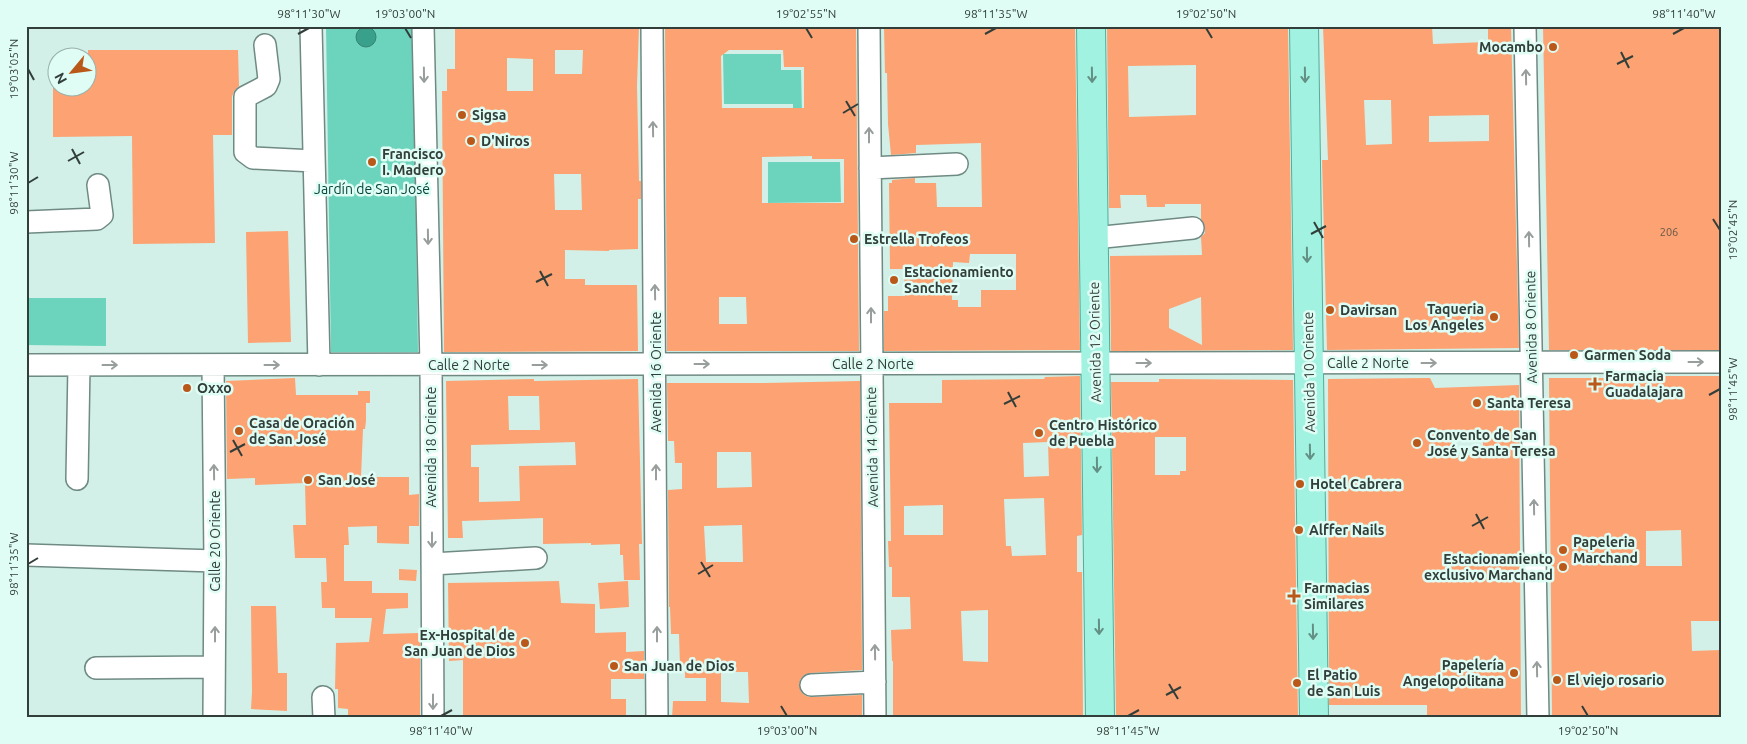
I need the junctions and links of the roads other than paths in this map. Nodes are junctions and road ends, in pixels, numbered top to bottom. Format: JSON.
{"nodes":[{"id":1,"x":311,"y":26,"type":"edge"},
{"id":2,"x":423,"y":26,"type":"edge"},
{"id":3,"x":652,"y":26,"type":"edge"},
{"id":4,"x":868,"y":26,"type":"edge"},
{"id":5,"x":1091,"y":26,"type":"edge"},
{"id":6,"x":1304,"y":26,"type":"edge"},
{"id":7,"x":1525,"y":26,"type":"edge"},
{"id":8,"x":265,"y":45,"type":"dead end"},
{"id":9,"x":314,"y":161,"type":"junction"},
{"id":10,"x":957,"y":164,"type":"dead end"},
{"id":11,"x":870,"y":168,"type":"junction"},
{"id":12,"x":98,"y":185,"type":"dead end"},
{"id":13,"x":26,"y":222,"type":"edge"},
{"id":14,"x":1193,"y":228,"type":"dead end"},
{"id":15,"x":1094,"y":238,"type":"junction"},
{"id":16,"x":1721,"y":362,"type":"edge"},
{"id":17,"x":1309,"y":363,"type":"junction"},
{"id":18,"x":1532,"y":363,"type":"junction"},
{"id":19,"x":656,"y":364,"type":"junction"},
{"id":20,"x":871,"y":364,"type":"junction"},
{"id":21,"x":1095,"y":364,"type":"junction"},
{"id":22,"x":79,"y":365,"type":"junction"},
{"id":23,"x":213,"y":365,"type":"junction"},
{"id":24,"x":319,"y":365,"type":"junction"},
{"id":25,"x":431,"y":365,"type":"junction"},
{"id":26,"x":26,"y":366,"type":"edge"},
{"id":27,"x":77,"y":479,"type":"dead end"},
{"id":28,"x":26,"y":555,"type":"edge"},
{"id":29,"x":536,"y":558,"type":"dead end"},
{"id":30,"x":215,"y":561,"type":"junction"},
{"id":31,"x":432,"y":564,"type":"junction"},
{"id":32,"x":214,"y":667,"type":"junction"},
{"id":33,"x":96,"y":668,"type":"dead end"},
{"id":34,"x":875,"y":682,"type":"junction"},
{"id":35,"x":811,"y":684,"type":"dead end"},
{"id":36,"x":214,"y":718,"type":"edge"},
{"id":37,"x":433,"y":718,"type":"edge"},
{"id":38,"x":657,"y":718,"type":"edge"},
{"id":39,"x":875,"y":718,"type":"edge"},
{"id":40,"x":1100,"y":718,"type":"edge"},
{"id":41,"x":1314,"y":718,"type":"edge"},
{"id":42,"x":1538,"y":718,"type":"edge"}],
"edges":[{"from":1,"to":9,"type":"street"},
{"from":2,"to":25,"type":"street","name":"Avenida 18 Oriente","one_way":true},
{"from":19,"to":3,"type":"street","name":"Avenida 16 Oriente","one_way":true},
{"from":11,"to":4,"type":"street","name":"Avenida 14 Oriente","one_way":true},
{"from":5,"to":15,"type":"main road","name":"Avenida 12 Oriente","one_way":true},
{"from":6,"to":17,"type":"main road","name":"Avenida 10 Oriente","one_way":true},
{"from":18,"to":7,"type":"street","name":"Avenida 8 Oriente","one_way":true},
{"from":8,"to":9,"type":"street"},
{"from":9,"to":24,"type":"street"},
{"from":10,"to":11,"type":"street"},
{"from":20,"to":11,"type":"street","name":"Avenida 14 Oriente","one_way":true},
{"from":12,"to":13,"type":"street"},
{"from":14,"to":15,"type":"street"},
{"from":15,"to":21,"type":"main road","name":"Avenida 12 Oriente"},
{"from":18,"to":16,"type":"street","name":"Calle 2 Norte","one_way":true},
{"from":17,"to":18,"type":"street","name":"Calle 2 Norte","one_way":true},
{"from":21,"to":17,"type":"street","name":"Calle 2 Norte","one_way":true},
{"from":17,"to":41,"type":"main road","name":"Avenida 10 Oriente","one_way":true},
{"from":42,"to":18,"type":"street","name":"Avenida 8 Oriente","one_way":true},
{"from":19,"to":20,"type":"street","name":"Calle 2 Norte","one_way":true},
{"from":25,"to":19,"type":"street","name":"Calle 2 Norte","one_way":true},
{"from":38,"to":19,"type":"street","name":"Avenida 16 Oriente","one_way":true},
{"from":20,"to":21,"type":"street","name":"Calle 2 Norte"},
{"from":34,"to":20,"type":"street","name":"Avenida 14 Oriente","one_way":true},
{"from":21,"to":40,"type":"main road","name":"Avenida 12 Oriente","one_way":true},
{"from":22,"to":23,"type":"street","name":"Calle 2 Norte","one_way":true},
{"from":22,"to":26,"type":"street","name":"Calle 2 Norte"},
{"from":22,"to":27,"type":"street"},
{"from":23,"to":24,"type":"street","name":"Calle 2 Norte","one_way":true},
{"from":30,"to":23,"type":"street","name":"Calle 20 Oriente","one_way":true},
{"from":24,"to":25,"type":"street","name":"Calle 2 Norte"},
{"from":25,"to":31,"type":"street","name":"Avenida 18 Oriente","one_way":true},
{"from":28,"to":30,"type":"street"},
{"from":29,"to":31,"type":"street"},
{"from":32,"to":30,"type":"street","name":"Calle 20 Oriente","one_way":true},
{"from":31,"to":37,"type":"street","name":"Avenida 18 Oriente","one_way":true},
{"from":32,"to":33,"type":"street"},
{"from":32,"to":36,"type":"street","name":"Calle 20 Oriente"},
{"from":34,"to":35,"type":"street"},
{"from":34,"to":39,"type":"street","name":"Avenida 14 Oriente"}]}
